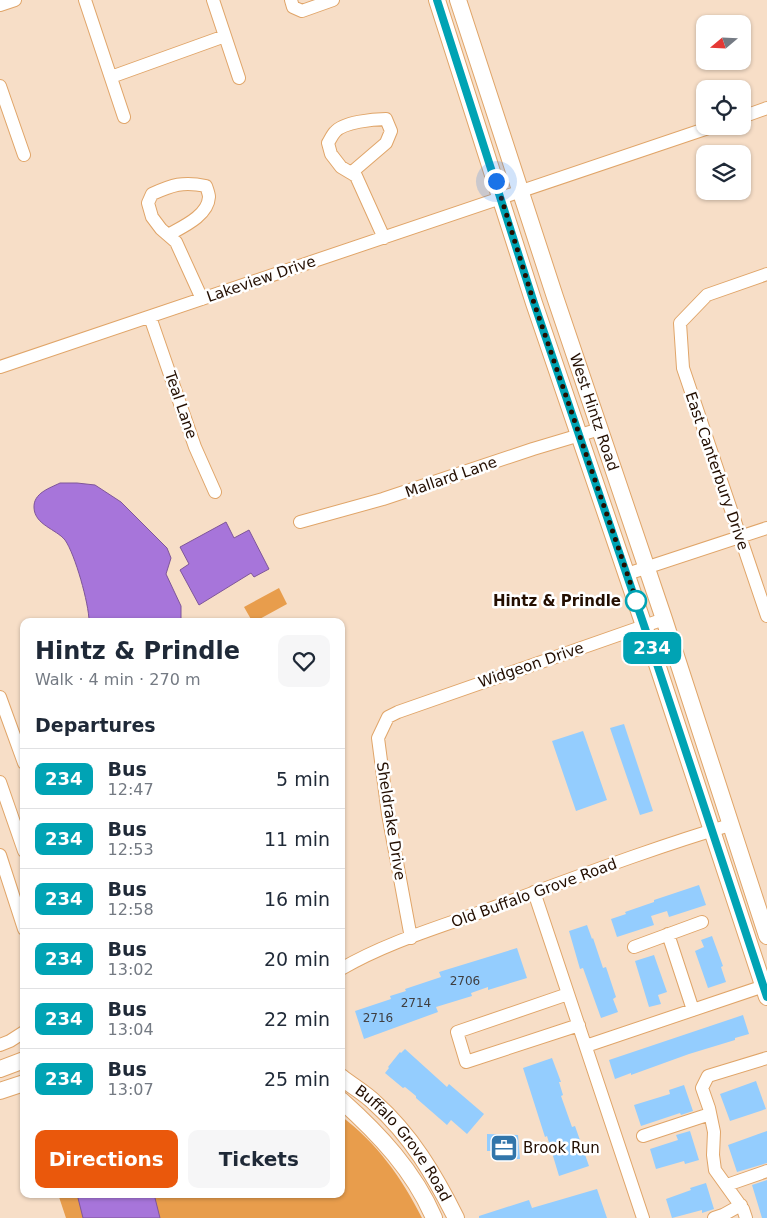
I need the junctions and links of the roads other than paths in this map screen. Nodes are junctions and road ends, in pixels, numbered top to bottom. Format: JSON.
{"nodes":[{"id":1,"x":15,"y":0,"type":"edge"},
{"id":2,"x":85,"y":0,"type":"edge"},
{"id":3,"x":213,"y":0,"type":"edge"},
{"id":4,"x":290,"y":0,"type":"edge"},
{"id":5,"x":333,"y":0,"type":"edge"},
{"id":6,"x":437,"y":0,"type":"edge"},
{"id":7,"x":458,"y":0,"type":"edge"},
{"id":8,"x":0,"y":5,"type":"edge"},
{"id":9,"x":225,"y":36,"type":"junction"},
{"id":10,"x":111,"y":77,"type":"junction"},
{"id":11,"x":239,"y":78,"type":"dead end"},
{"id":12,"x":0,"y":86,"type":"edge"},
{"id":13,"x":767,"y":108,"type":"edge"},
{"id":14,"x":751,"y":113,"type":"edge"},
{"id":15,"x":5,"y":116,"type":"edge"},
{"id":16,"x":124,"y":117,"type":"dead end"},
{"id":17,"x":696,"y":132,"type":"edge"},
{"id":18,"x":24,"y":156,"type":"dead end"},
{"id":19,"x":351,"y":173,"type":"junction"},
{"id":20,"x":521,"y":191,"type":"junction"},
{"id":21,"x":501,"y":198,"type":"junction"},
{"id":22,"x":168,"y":235,"type":"junction"},
{"id":23,"x":384,"y":238,"type":"junction"},
{"id":24,"x":767,"y":274,"type":"edge"},
{"id":25,"x":202,"y":299,"type":"junction"},
{"id":26,"x":150,"y":317,"type":"junction"},
{"id":27,"x":0,"y":367,"type":"edge"},
{"id":28,"x":600,"y":429,"type":"junction"},
{"id":29,"x":579,"y":434,"type":"junction"},
{"id":30,"x":215,"y":492,"type":"dead end"},
{"id":31,"x":300,"y":522,"type":"dead end"},
{"id":32,"x":767,"y":528,"type":"edge"},
{"id":33,"x":739,"y":536,"type":"junction"},
{"id":34,"x":646,"y":568,"type":"junction"},
{"id":35,"x":627,"y":574,"type":"junction"},
{"id":36,"x":767,"y":616,"type":"edge"},
{"id":37,"x":664,"y":619,"type":"junction"},
{"id":38,"x":644,"y":626,"type":"junction"},
{"id":39,"x":0,"y":697,"type":"edge"},
{"id":40,"x":398,"y":712,"type":"joint"},
{"id":41,"x":20,"y":752,"type":"edge"},
{"id":42,"x":0,"y":782,"type":"edge"},
{"id":43,"x":730,"y":824,"type":"junction"},
{"id":44,"x":712,"y":830,"type":"junction"},
{"id":45,"x":20,"y":840,"type":"edge"},
{"id":46,"x":0,"y":855,"type":"edge"},
{"id":47,"x":534,"y":892,"type":"junction"},
{"id":48,"x":20,"y":917,"type":"edge"},
{"id":49,"x":702,"y":922,"type":"dead end"},
{"id":50,"x":668,"y":934,"type":"junction"},
{"id":51,"x":767,"y":936,"type":"edge"},
{"id":52,"x":411,"y":938,"type":"junction"},
{"id":53,"x":634,"y":947,"type":"dead end"},
{"id":54,"x":345,"y":967,"type":"edge"},
{"id":55,"x":766,"y":989,"type":"edge"},
{"id":56,"x":568,"y":994,"type":"junction"},
{"id":57,"x":693,"y":1010,"type":"junction"},
{"id":58,"x":579,"y":1025,"type":"junction"},
{"id":59,"x":20,"y":1035,"type":"edge"},
{"id":60,"x":0,"y":1045,"type":"edge"},
{"id":61,"x":586,"y":1046,"type":"junction"},
{"id":62,"x":766,"y":1057,"type":"edge"},
{"id":63,"x":20,"y":1062,"type":"edge"},
{"id":64,"x":0,"y":1069,"type":"edge"},
{"id":65,"x":345,"y":1080,"type":"edge"},
{"id":66,"x":20,"y":1084,"type":"edge"},
{"id":67,"x":0,"y":1091,"type":"edge"},
{"id":68,"x":345,"y":1104,"type":"edge"},
{"id":69,"x":710,"y":1114,"type":"junction"},
{"id":70,"x":643,"y":1136,"type":"dead end"},
{"id":71,"x":767,"y":1171,"type":"edge"},
{"id":72,"x":727,"y":1185,"type":"junction"},
{"id":73,"x":741,"y":1205,"type":"junction"},
{"id":74,"x":434,"y":1218,"type":"edge"},
{"id":75,"x":456,"y":1218,"type":"edge"},
{"id":76,"x":643,"y":1218,"type":"edge"},
{"id":77,"x":714,"y":1218,"type":"edge"},
{"id":78,"x":746,"y":1218,"type":"edge"}],
"edges":[{"from":1,"to":8,"type":"street"},
{"from":2,"to":10,"type":"street"},
{"from":3,"to":9,"type":"street"},
{"from":4,"to":5,"type":"street"},
{"from":6,"to":21,"type":"main road","name":"West Hintz Road"},
{"from":7,"to":20,"type":"main road","name":"West Hintz Road"},
{"from":9,"to":10,"type":"street"},
{"from":9,"to":11,"type":"street"},
{"from":10,"to":16,"type":"street"},
{"from":12,"to":15,"type":"street"},
{"from":13,"to":14,"type":"street"},
{"from":15,"to":18,"type":"street"},
{"from":17,"to":20,"type":"street","name":"Lakeview Drive"},
{"from":19,"to":19,"type":"street"},
{"from":19,"to":23,"type":"street"},
{"from":20,"to":21,"type":"street","name":"Lakeview Drive"},
{"from":20,"to":28,"type":"main road","name":"West Hintz Road"},
{"from":21,"to":23,"type":"street","name":"Lakeview Drive"},
{"from":21,"to":29,"type":"main road","name":"West Hintz Road"},
{"from":22,"to":22,"type":"street"},
{"from":22,"to":25,"type":"street"},
{"from":23,"to":25,"type":"street","name":"Lakeview Drive"},
{"from":24,"to":33,"type":"street","name":"East Canterbury Drive"},
{"from":25,"to":26,"type":"street","name":"Lakeview Drive"},
{"from":26,"to":27,"type":"street","name":"Lakeview Drive"},
{"from":26,"to":30,"type":"street","name":"Teal Lane"},
{"from":28,"to":29,"type":"street","name":"Mallard Lane"},
{"from":28,"to":34,"type":"main road","name":"West Hintz Road"},
{"from":29,"to":31,"type":"street","name":"Mallard Lane"},
{"from":29,"to":35,"type":"main road","name":"West Hintz Road"},
{"from":32,"to":33,"type":"street"},
{"from":33,"to":34,"type":"street"},
{"from":33,"to":36,"type":"street","name":"East Canterbury Drive"},
{"from":34,"to":35,"type":"street"},
{"from":34,"to":37,"type":"main road","name":"West Hintz Road"},
{"from":35,"to":38,"type":"main road","name":"West Hintz Road"},
{"from":37,"to":38,"type":"street","name":"Widgeon Drive"},
{"from":37,"to":43,"type":"main road","name":"West Hintz Road"},
{"from":38,"to":40,"type":"street","name":"Widgeon Drive"},
{"from":38,"to":44,"type":"main road","name":"West Hintz Road"},
{"from":39,"to":41,"type":"street"},
{"from":40,"to":52,"type":"street","name":"Sheldrake Drive"},
{"from":42,"to":45,"type":"street"},
{"from":43,"to":44,"type":"street","name":"Old Buffalo Grove Road"},
{"from":43,"to":51,"type":"main road","name":"West Hintz Road"},
{"from":44,"to":47,"type":"street","name":"Old Buffalo Grove Road"},
{"from":44,"to":55,"type":"main road","name":"West Hintz Road"},
{"from":46,"to":48,"type":"street"},
{"from":47,"to":52,"type":"street","name":"Old Buffalo Grove Road"},
{"from":47,"to":56,"type":"street"},
{"from":49,"to":50,"type":"street"},
{"from":50,"to":53,"type":"street"},
{"from":50,"to":57,"type":"street"},
{"from":52,"to":54,"type":"street","name":"Old Buffalo Grove Road"},
{"from":55,"to":57,"type":"street"},
{"from":56,"to":58,"type":"street"},
{"from":56,"to":58,"type":"street"},
{"from":57,"to":61,"type":"street"},
{"from":58,"to":61,"type":"street"},
{"from":59,"to":60,"type":"street"},
{"from":61,"to":76,"type":"street"},
{"from":62,"to":69,"type":"street"},
{"from":63,"to":64,"type":"main road"},
{"from":65,"to":75,"type":"main road","name":"Buffalo Grove Road"},
{"from":66,"to":67,"type":"main road"},
{"from":68,"to":74,"type":"main road","name":"Buffalo Grove Road"},
{"from":69,"to":70,"type":"street"},
{"from":69,"to":72,"type":"street"},
{"from":71,"to":72,"type":"street"},
{"from":72,"to":73,"type":"street"},
{"from":73,"to":77,"type":"street"},
{"from":73,"to":78,"type":"street"}]}
